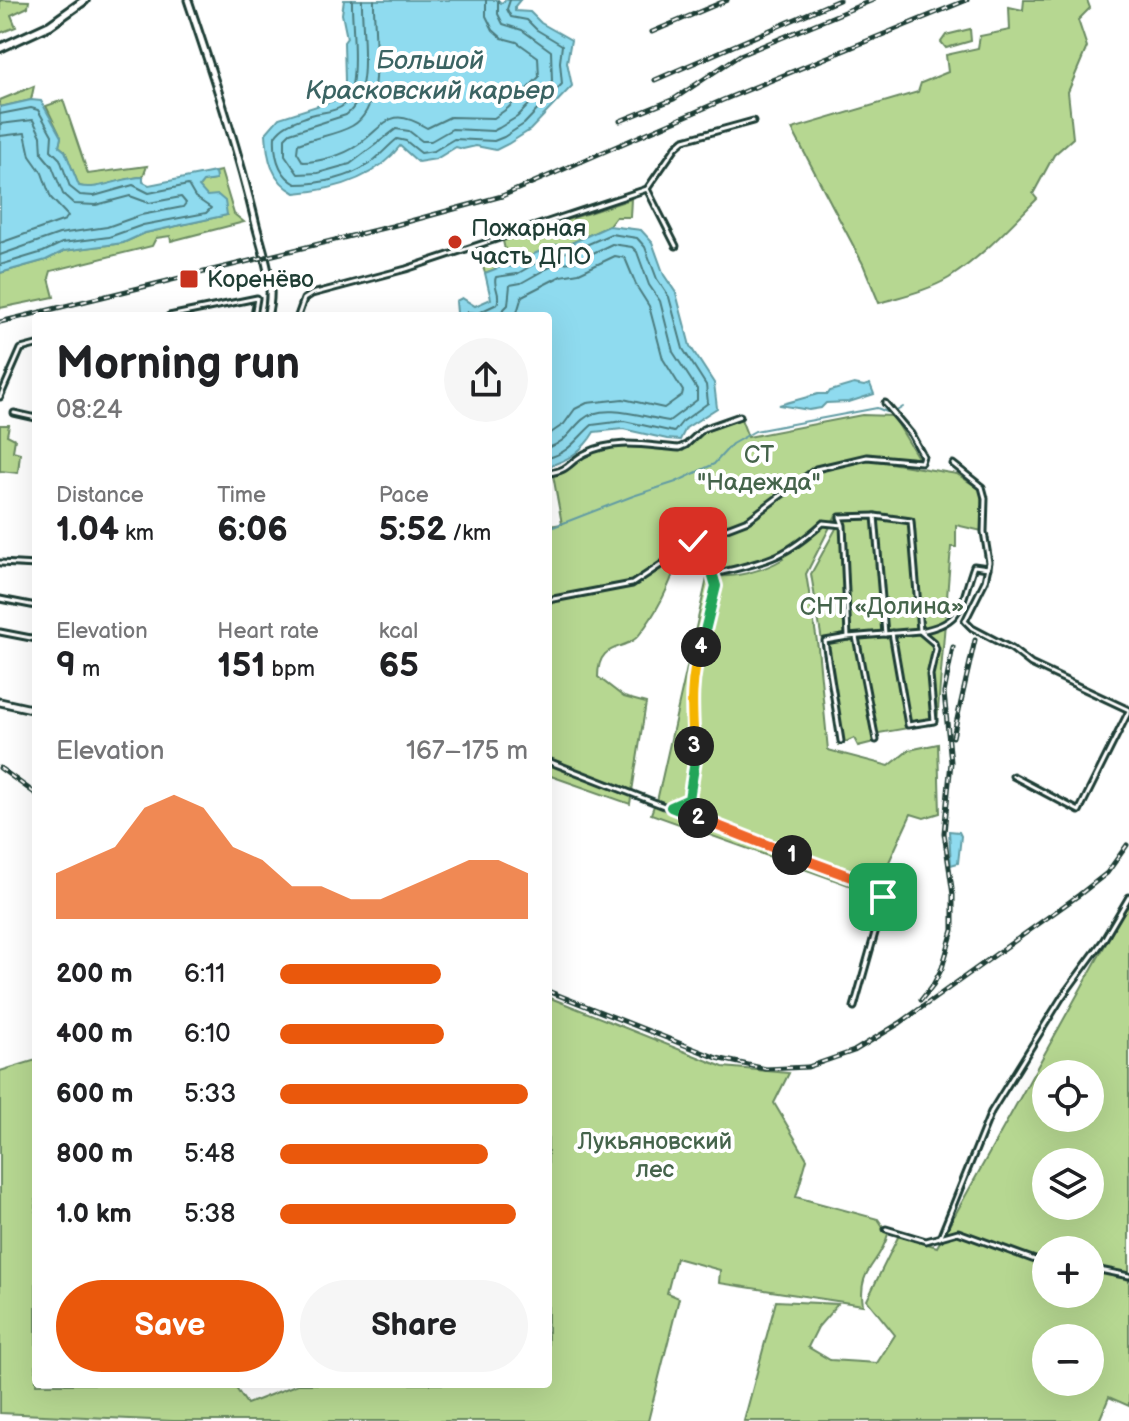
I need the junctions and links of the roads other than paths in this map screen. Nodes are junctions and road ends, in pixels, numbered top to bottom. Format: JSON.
{"nodes":[{"id":1,"x":85,"y":0,"type":"edge"},
{"id":2,"x":188,"y":0,"type":"edge"},
{"id":3,"x":0,"y":48,"type":"edge"},
{"id":4,"x":753,"y":121,"type":"dead end"},
{"id":5,"x":647,"y":189,"type":"junction"},
{"id":6,"x":676,"y":246,"type":"dead end"},
{"id":7,"x":201,"y":312,"type":"edge"},
{"id":8,"x":255,"y":312,"type":"edge"},
{"id":9,"x":268,"y":312,"type":"edge"},
{"id":10,"x":299,"y":312,"type":"edge"},
{"id":11,"x":32,"y":346,"type":"edge"},
{"id":12,"x":0,"y":397,"type":"edge"},
{"id":13,"x":885,"y":403,"type":"dead end"},
{"id":14,"x":14,"y":413,"type":"dead end"},
{"id":15,"x":740,"y":416,"type":"dead end"},
{"id":16,"x":32,"y":417,"type":"edge"},
{"id":17,"x":953,"y":464,"type":"dead end"},
{"id":18,"x":552,"y":472,"type":"edge"},
{"id":19,"x":875,"y":516,"type":"junction"},
{"id":20,"x":843,"y":525,"type":"junction"},
{"id":21,"x":687,"y":547,"type":"junction"},
{"id":22,"x":0,"y":563,"type":"edge"},
{"id":23,"x":32,"y":565,"type":"edge"},
{"id":24,"x":988,"y":568,"type":"junction"},
{"id":25,"x":715,"y":574,"type":"junction"},
{"id":26,"x":0,"y":599,"type":"edge"},
{"id":27,"x":552,"y":599,"type":"edge"},
{"id":28,"x":32,"y":605,"type":"edge"},
{"id":29,"x":920,"y":631,"type":"junction"},
{"id":30,"x":0,"y":632,"type":"edge"},
{"id":31,"x":892,"y":633,"type":"junction"},
{"id":32,"x":885,"y":634,"type":"junction"},
{"id":33,"x":848,"y":637,"type":"junction"},
{"id":34,"x":856,"y":637,"type":"junction"},
{"id":35,"x":32,"y":638,"type":"edge"},
{"id":36,"x":0,"y":702,"type":"edge"},
{"id":37,"x":32,"y":709,"type":"edge"},
{"id":38,"x":1129,"y":711,"type":"edge"},
{"id":39,"x":876,"y":740,"type":"dead end"},
{"id":40,"x":841,"y":741,"type":"dead end"},
{"id":41,"x":552,"y":762,"type":"edge"},
{"id":42,"x":1013,"y":776,"type":"dead end"},
{"id":43,"x":671,"y":807,"type":"junction"},
{"id":44,"x":1129,"y":897,"type":"edge"},
{"id":45,"x":854,"y":1007,"type":"dead end"},
{"id":46,"x":886,"y":1229,"type":"dead end"},
{"id":47,"x":940,"y":1238,"type":"junction"},
{"id":48,"x":1032,"y":1259,"type":"edge"},
{"id":49,"x":1104,"y":1271,"type":"edge"},
{"id":50,"x":1129,"y":1276,"type":"edge"}],
"edges":[{"from":1,"to":3,"type":"main road"},
{"from":2,"to":9,"type":"main road"},
{"from":4,"to":5,"type":"street"},
{"from":5,"to":6,"type":"street"},
{"from":5,"to":10,"type":"street"},
{"from":7,"to":8,"type":"street"},
{"from":11,"to":12,"type":"street"},
{"from":13,"to":21,"type":"street"},
{"from":14,"to":16,"type":"street"},
{"from":15,"to":18,"type":"street"},
{"from":17,"to":24,"type":"street"},
{"from":19,"to":20,"type":"street"},
{"from":19,"to":29,"type":"street"},
{"from":19,"to":32,"type":"street"},
{"from":20,"to":25,"type":"street"},
{"from":20,"to":33,"type":"street"},
{"from":21,"to":25,"type":"street"},
{"from":21,"to":27,"type":"street"},
{"from":22,"to":23,"type":"street"},
{"from":24,"to":29,"type":"street"},
{"from":24,"to":38,"type":"street"},
{"from":25,"to":43,"type":"street"},
{"from":26,"to":28,"type":"street"},
{"from":29,"to":31,"type":"street"},
{"from":29,"to":31,"type":"street"},
{"from":30,"to":35,"type":"street"},
{"from":31,"to":32,"type":"street"},
{"from":32,"to":34,"type":"street"},
{"from":33,"to":34,"type":"street"},
{"from":33,"to":40,"type":"street"},
{"from":34,"to":39,"type":"street"},
{"from":36,"to":37,"type":"main road"},
{"from":38,"to":42,"type":"street"},
{"from":41,"to":43,"type":"street"},
{"from":43,"to":45,"type":"street"},
{"from":44,"to":47,"type":"street"},
{"from":46,"to":47,"type":"street"},
{"from":47,"to":48,"type":"street"},
{"from":49,"to":50,"type":"street"}]}
